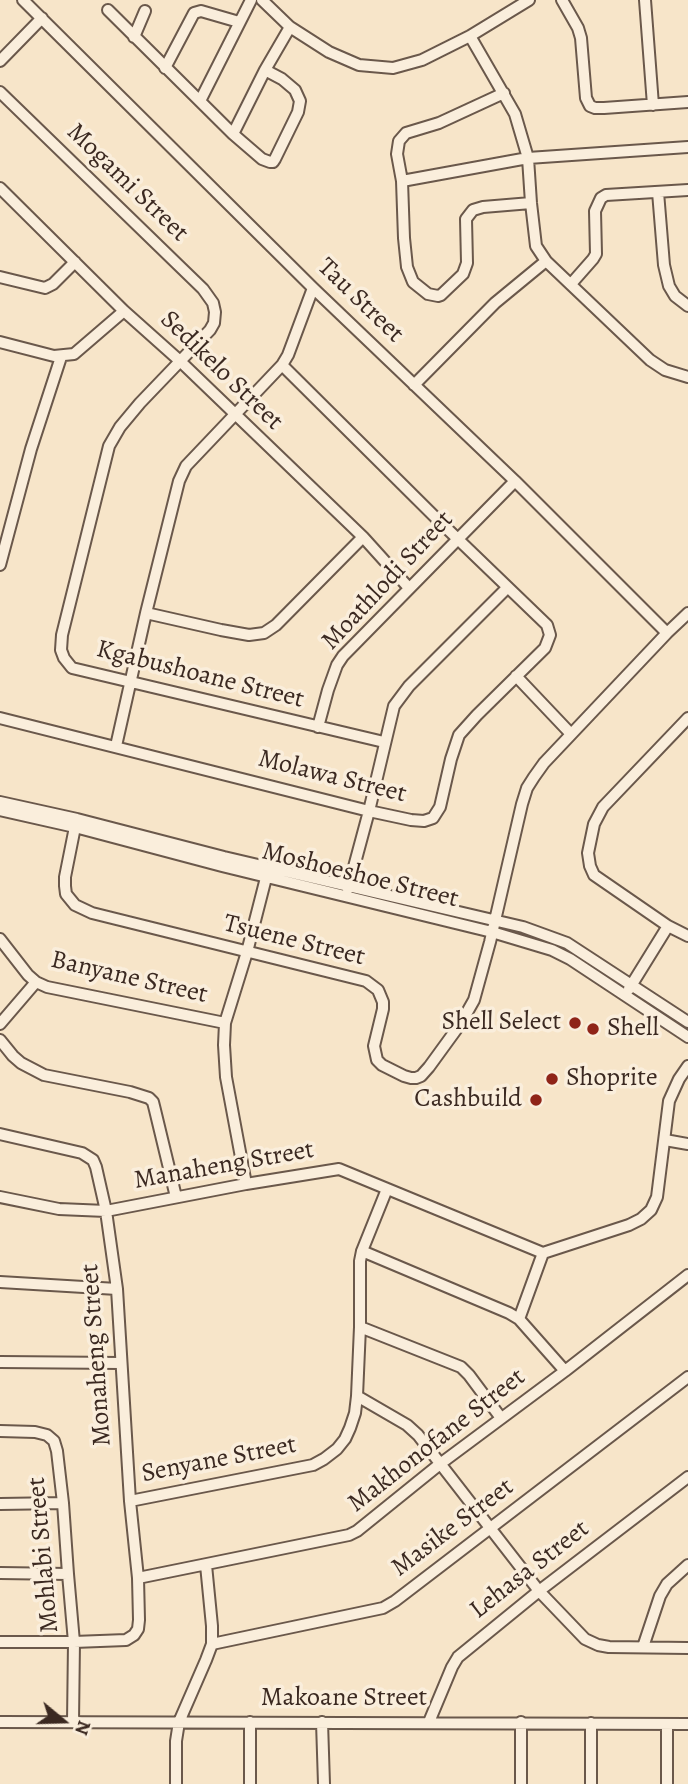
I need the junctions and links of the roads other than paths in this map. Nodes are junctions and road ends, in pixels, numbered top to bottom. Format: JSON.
{"nodes":[{"id":1,"x":23,"y":0,"type":"edge"},
{"id":2,"x":251,"y":0,"type":"edge"},
{"id":3,"x":262,"y":0,"type":"edge"},
{"id":4,"x":528,"y":0,"type":"edge"},
{"id":5,"x":562,"y":0,"type":"edge"},
{"id":6,"x":645,"y":0,"type":"edge"},
{"id":7,"x":108,"y":10,"type":"dead end"},
{"id":8,"x":145,"y":11,"type":"dead end"},
{"id":9,"x":42,"y":18,"type":"junction"},
{"id":10,"x":239,"y":22,"type":"junction"},
{"id":11,"x":290,"y":27,"type":"junction"},
{"id":12,"x":470,"y":36,"type":"junction"},
{"id":13,"x":134,"y":37,"type":"junction"},
{"id":14,"x":0,"y":61,"type":"edge"},
{"id":15,"x":165,"y":68,"type":"junction"},
{"id":16,"x":265,"y":71,"type":"junction"},
{"id":17,"x":0,"y":92,"type":"edge"},
{"id":18,"x":504,"y":93,"type":"junction"},
{"id":19,"x":200,"y":101,"type":"junction"},
{"id":20,"x":688,"y":102,"type":"edge"},
{"id":21,"x":653,"y":105,"type":"junction"},
{"id":22,"x":233,"y":134,"type":"junction"},
{"id":23,"x":688,"y":147,"type":"edge"},
{"id":24,"x":528,"y":158,"type":"junction"},
{"id":25,"x":402,"y":181,"type":"junction"},
{"id":26,"x":0,"y":188,"type":"edge"},
{"id":27,"x":688,"y":190,"type":"edge"},
{"id":28,"x":658,"y":192,"type":"junction"},
{"id":29,"x":531,"y":203,"type":"junction"},
{"id":30,"x":546,"y":261,"type":"junction"},
{"id":31,"x":75,"y":262,"type":"junction"},
{"id":32,"x":0,"y":277,"type":"edge"},
{"id":33,"x":571,"y":284,"type":"junction"},
{"id":34,"x":313,"y":288,"type":"junction"},
{"id":35,"x":688,"y":306,"type":"edge"},
{"id":36,"x":124,"y":311,"type":"junction"},
{"id":37,"x":215,"y":312,"type":"joint"},
{"id":38,"x":0,"y":342,"type":"edge"},
{"id":39,"x":61,"y":357,"type":"junction"},
{"id":40,"x":180,"y":361,"type":"junction"},
{"id":41,"x":282,"y":365,"type":"junction"},
{"id":42,"x":688,"y":377,"type":"edge"},
{"id":43,"x":414,"y":385,"type":"junction"},
{"id":44,"x":235,"y":416,"type":"junction"},
{"id":45,"x":515,"y":481,"type":"junction"},
{"id":46,"x":363,"y":537,"type":"junction"},
{"id":47,"x":457,"y":538,"type":"junction"},
{"id":48,"x":0,"y":565,"type":"edge"},
{"id":49,"x":410,"y":588,"type":"junction"},
{"id":50,"x":507,"y":588,"type":"junction"},
{"id":51,"x":688,"y":612,"type":"edge"},
{"id":52,"x":146,"y":613,"type":"junction"},
{"id":53,"x":667,"y":633,"type":"junction"},
{"id":54,"x":516,"y":676,"type":"junction"},
{"id":55,"x":132,"y":681,"type":"junction"},
{"id":56,"x":0,"y":718,"type":"edge"},
{"id":57,"x":688,"y":718,"type":"edge"},
{"id":58,"x":318,"y":727,"type":"junction"},
{"id":59,"x":571,"y":734,"type":"junction"},
{"id":60,"x":384,"y":742,"type":"junction"},
{"id":61,"x":116,"y":746,"type":"junction"},
{"id":62,"x":0,"y":802,"type":"edge"},
{"id":63,"x":0,"y":810,"type":"edge"},
{"id":64,"x":369,"y":811,"type":"junction"},
{"id":65,"x":75,"y":827,"type":"junction"},
{"id":66,"x":268,"y":872,"type":"junction"},
{"id":67,"x":347,"y":890,"type":"junction"},
{"id":68,"x":494,"y":920,"type":"junction"},
{"id":69,"x":668,"y":926,"type":"junction"},
{"id":70,"x":492,"y":932,"type":"junction"},
{"id":71,"x":688,"y":936,"type":"edge"},
{"id":72,"x":0,"y":939,"type":"edge"},
{"id":73,"x":247,"y":952,"type":"junction"},
{"id":74,"x":36,"y":982,"type":"junction"},
{"id":75,"x":631,"y":986,"type":"junction"},
{"id":76,"x":625,"y":996,"type":"junction"},
{"id":77,"x":688,"y":1022,"type":"edge"},
{"id":78,"x":225,"y":1023,"type":"junction"},
{"id":79,"x":0,"y":1024,"type":"edge"},
{"id":80,"x":688,"y":1037,"type":"edge"},
{"id":81,"x":0,"y":1040,"type":"edge"},
{"id":82,"x":688,"y":1066,"type":"edge"},
{"id":83,"x":0,"y":1134,"type":"edge"},
{"id":84,"x":666,"y":1140,"type":"junction"},
{"id":85,"x":688,"y":1144,"type":"edge"},
{"id":86,"x":246,"y":1184,"type":"junction"},
{"id":87,"x":387,"y":1189,"type":"junction"},
{"id":88,"x":0,"y":1197,"type":"edge"},
{"id":89,"x":176,"y":1197,"type":"junction"},
{"id":90,"x":106,"y":1211,"type":"junction"},
{"id":91,"x":362,"y":1251,"type":"junction"},
{"id":92,"x":542,"y":1253,"type":"junction"},
{"id":93,"x":686,"y":1280,"type":"edge"},
{"id":94,"x":0,"y":1282,"type":"edge"},
{"id":95,"x":117,"y":1289,"type":"junction"},
{"id":96,"x":519,"y":1319,"type":"junction"},
{"id":97,"x":360,"y":1326,"type":"junction"},
{"id":98,"x":0,"y":1362,"type":"edge"},
{"id":99,"x":121,"y":1363,"type":"junction"},
{"id":100,"x":565,"y":1371,"type":"junction"},
{"id":101,"x":688,"y":1377,"type":"edge"},
{"id":102,"x":357,"y":1396,"type":"junction"},
{"id":103,"x":501,"y":1418,"type":"junction"},
{"id":104,"x":0,"y":1431,"type":"edge"},
{"id":105,"x":440,"y":1464,"type":"junction"},
{"id":106,"x":688,"y":1477,"type":"edge"},
{"id":107,"x":130,"y":1501,"type":"junction"},
{"id":108,"x":0,"y":1503,"type":"edge"},
{"id":109,"x":63,"y":1503,"type":"junction"},
{"id":110,"x":491,"y":1528,"type":"junction"},
{"id":111,"x":206,"y":1565,"type":"junction"},
{"id":112,"x":688,"y":1565,"type":"edge"},
{"id":113,"x":0,"y":1573,"type":"edge"},
{"id":114,"x":68,"y":1574,"type":"junction"},
{"id":115,"x":138,"y":1578,"type":"junction"},
{"id":116,"x":539,"y":1591,"type":"junction"},
{"id":117,"x":0,"y":1642,"type":"edge"},
{"id":118,"x":74,"y":1642,"type":"junction"},
{"id":119,"x":212,"y":1644,"type":"junction"},
{"id":120,"x":643,"y":1647,"type":"junction"},
{"id":121,"x":688,"y":1647,"type":"edge"},
{"id":122,"x":0,"y":1722,"type":"edge"},
{"id":123,"x":73,"y":1722,"type":"junction"},
{"id":124,"x":179,"y":1722,"type":"junction"},
{"id":125,"x":250,"y":1722,"type":"junction"},
{"id":126,"x":322,"y":1722,"type":"junction"},
{"id":127,"x":429,"y":1722,"type":"junction"},
{"id":128,"x":521,"y":1722,"type":"junction"},
{"id":129,"x":591,"y":1723,"type":"junction"},
{"id":130,"x":667,"y":1724,"type":"junction"},
{"id":131,"x":688,"y":1724,"type":"edge"},
{"id":132,"x":176,"y":1784,"type":"edge"},
{"id":133,"x":250,"y":1784,"type":"edge"},
{"id":134,"x":324,"y":1784,"type":"edge"},
{"id":135,"x":521,"y":1784,"type":"edge"},
{"id":136,"x":592,"y":1784,"type":"edge"},
{"id":137,"x":667,"y":1784,"type":"edge"}],
"edges":[{"from":1,"to":9,"type":"street","name":"Tau Street"},
{"from":2,"to":10,"type":"street"},
{"from":3,"to":11,"type":"street"},
{"from":4,"to":12,"type":"street"},
{"from":5,"to":21,"type":"street"},
{"from":6,"to":21,"type":"street"},
{"from":7,"to":13,"type":"street"},
{"from":8,"to":13,"type":"street"},
{"from":9,"to":14,"type":"street"},
{"from":9,"to":34,"type":"street","name":"Tau Street"},
{"from":10,"to":15,"type":"street"},
{"from":10,"to":19,"type":"street"},
{"from":11,"to":12,"type":"street"},
{"from":11,"to":16,"type":"street"},
{"from":12,"to":18,"type":"street"},
{"from":13,"to":15,"type":"street"},
{"from":15,"to":19,"type":"street"},
{"from":16,"to":22,"type":"street"},
{"from":16,"to":22,"type":"street"},
{"from":17,"to":37,"type":"street","name":"Mogami Street"},
{"from":18,"to":24,"type":"street"},
{"from":18,"to":25,"type":"street"},
{"from":19,"to":22,"type":"street"},
{"from":20,"to":21,"type":"street"},
{"from":23,"to":24,"type":"street"},
{"from":24,"to":25,"type":"street"},
{"from":24,"to":29,"type":"street"},
{"from":25,"to":29,"type":"street"},
{"from":26,"to":31,"type":"street","name":"Sedikelo Street"},
{"from":27,"to":28,"type":"street"},
{"from":28,"to":33,"type":"street"},
{"from":28,"to":35,"type":"street"},
{"from":29,"to":30,"type":"street"},
{"from":30,"to":33,"type":"street"},
{"from":30,"to":43,"type":"street"},
{"from":31,"to":32,"type":"street"},
{"from":31,"to":36,"type":"street","name":"Sedikelo Street"},
{"from":33,"to":42,"type":"street"},
{"from":34,"to":41,"type":"street"},
{"from":34,"to":43,"type":"street","name":"Tau Street"},
{"from":36,"to":39,"type":"street"},
{"from":36,"to":40,"type":"street","name":"Sedikelo Street"},
{"from":37,"to":40,"type":"street","name":"Kgabushoane Street"},
{"from":38,"to":39,"type":"street"},
{"from":39,"to":48,"type":"street"},
{"from":40,"to":44,"type":"street","name":"Sedikelo Street"},
{"from":40,"to":55,"type":"street","name":"Kgabushoane Street"},
{"from":41,"to":44,"type":"street"},
{"from":41,"to":47,"type":"street","name":"Molawa Street"},
{"from":43,"to":45,"type":"street","name":"Tau Street"},
{"from":44,"to":46,"type":"street","name":"Sedikelo Street"},
{"from":44,"to":52,"type":"street"},
{"from":45,"to":47,"type":"street","name":"Moathlodi Street"},
{"from":45,"to":53,"type":"street","name":"Tau Street"},
{"from":46,"to":49,"type":"street","name":"Sedikelo Street"},
{"from":46,"to":52,"type":"street"},
{"from":47,"to":49,"type":"street","name":"Moathlodi Street"},
{"from":47,"to":50,"type":"street","name":"Molawa Street"},
{"from":49,"to":58,"type":"street","name":"Moathlodi Street"},
{"from":50,"to":54,"type":"street","name":"Molawa Street"},
{"from":50,"to":60,"type":"street"},
{"from":51,"to":53,"type":"street","name":"Tsuene Street"},
{"from":52,"to":55,"type":"street"},
{"from":53,"to":59,"type":"street","name":"Tsuene Street"},
{"from":54,"to":59,"type":"street"},
{"from":54,"to":64,"type":"street","name":"Molawa Street"},
{"from":55,"to":58,"type":"street","name":"Kgabushoane Street"},
{"from":55,"to":61,"type":"street"},
{"from":56,"to":61,"type":"street","name":"Molawa Street"},
{"from":57,"to":69,"type":"street"},
{"from":58,"to":60,"type":"street","name":"Kgabushoane Street"},
{"from":59,"to":68,"type":"street","name":"Tsuene Street"},
{"from":60,"to":64,"type":"street"},
{"from":61,"to":64,"type":"street","name":"Molawa Street"},
{"from":62,"to":66,"type":"street","name":"Moshoeshoe Street"},
{"from":63,"to":65,"type":"street","name":"Moshoeshoe Street"},
{"from":64,"to":67,"type":"street"},
{"from":65,"to":66,"type":"street","name":"Moshoeshoe Street"},
{"from":65,"to":73,"type":"street","name":"Tsuene Street"},
{"from":66,"to":67,"type":"street","name":"Moshoeshoe Street"},
{"from":66,"to":73,"type":"street","name":"Banyane Street"},
{"from":67,"to":68,"type":"street","name":"Moshoeshoe Street"},
{"from":67,"to":70,"type":"street","name":"Moshoeshoe Street"},
{"from":68,"to":70,"type":"street","name":"Tsuene Street"},
{"from":68,"to":75,"type":"street","name":"Moshoeshoe Street"},
{"from":69,"to":71,"type":"street"},
{"from":69,"to":75,"type":"street"},
{"from":70,"to":73,"type":"street","name":"Tsuene Street"},
{"from":70,"to":76,"type":"street","name":"Moshoeshoe Street"},
{"from":72,"to":74,"type":"street","name":"Banyane Street"},
{"from":73,"to":78,"type":"street","name":"Banyane Street"},
{"from":74,"to":78,"type":"street","name":"Banyane Street"},
{"from":74,"to":79,"type":"street"},
{"from":75,"to":76,"type":"street"},
{"from":75,"to":77,"type":"street","name":"Moshoeshoe Street"},
{"from":76,"to":80,"type":"street","name":"Moshoeshoe Street"},
{"from":78,"to":86,"type":"street","name":"Banyane Street"},
{"from":81,"to":89,"type":"street"},
{"from":82,"to":84,"type":"street"},
{"from":83,"to":90,"type":"street","name":"Monaheng Street"},
{"from":84,"to":85,"type":"street"},
{"from":84,"to":92,"type":"street"},
{"from":86,"to":87,"type":"street","name":"Manaheng Street"},
{"from":86,"to":89,"type":"street","name":"Manaheng Street"},
{"from":87,"to":91,"type":"street","name":"Senyane Street"},
{"from":87,"to":92,"type":"street","name":"Manaheng Street"},
{"from":88,"to":90,"type":"street","name":"Manaheng Street"},
{"from":89,"to":90,"type":"street","name":"Manaheng Street"},
{"from":90,"to":95,"type":"street","name":"Monaheng Street"},
{"from":91,"to":96,"type":"street"},
{"from":91,"to":97,"type":"street","name":"Senyane Street"},
{"from":92,"to":96,"type":"street"},
{"from":93,"to":100,"type":"street","name":"Makhonofane Street"},
{"from":94,"to":95,"type":"street"},
{"from":95,"to":99,"type":"street","name":"Monaheng Street"},
{"from":96,"to":100,"type":"street"},
{"from":97,"to":102,"type":"street","name":"Senyane Street"},
{"from":97,"to":103,"type":"street"},
{"from":98,"to":99,"type":"street"},
{"from":99,"to":107,"type":"street","name":"Monaheng Street"},
{"from":100,"to":103,"type":"street","name":"Makhonofane Street"},
{"from":101,"to":110,"type":"street","name":"Masike Street"},
{"from":102,"to":105,"type":"street"},
{"from":102,"to":107,"type":"street","name":"Senyane Street"},
{"from":103,"to":105,"type":"street","name":"Makhonofane Street"},
{"from":104,"to":109,"type":"street","name":"Mohlabi Street"},
{"from":105,"to":110,"type":"street"},
{"from":105,"to":111,"type":"street","name":"Makhonofane Street"},
{"from":106,"to":116,"type":"street","name":"Lehasa Street"},
{"from":107,"to":115,"type":"street","name":"Monaheng Street"},
{"from":108,"to":109,"type":"street"},
{"from":109,"to":114,"type":"street","name":"Mohlabi Street"},
{"from":110,"to":116,"type":"street"},
{"from":110,"to":119,"type":"street","name":"Masike Street"},
{"from":111,"to":115,"type":"street","name":"Makhonofane Street"},
{"from":111,"to":119,"type":"street"},
{"from":112,"to":120,"type":"street"},
{"from":113,"to":114,"type":"street"},
{"from":114,"to":118,"type":"street","name":"Mohlabi Street"},
{"from":115,"to":118,"type":"street","name":"Monaheng Street"},
{"from":116,"to":120,"type":"street"},
{"from":116,"to":127,"type":"street","name":"Lehasa Street"},
{"from":117,"to":118,"type":"street"},
{"from":118,"to":123,"type":"street","name":"Mohlabi Street"},
{"from":119,"to":124,"type":"street"},
{"from":120,"to":121,"type":"street"},
{"from":122,"to":123,"type":"street","name":"Makoane Street"},
{"from":123,"to":124,"type":"street","name":"Makoane Street"},
{"from":124,"to":125,"type":"street","name":"Makoane Street"},
{"from":124,"to":132,"type":"street"},
{"from":125,"to":126,"type":"street","name":"Makoane Street"},
{"from":125,"to":133,"type":"street"},
{"from":126,"to":127,"type":"street","name":"Makoane Street"},
{"from":126,"to":134,"type":"street"},
{"from":127,"to":128,"type":"street","name":"Makoane Street"},
{"from":128,"to":129,"type":"street","name":"Makoane Street"},
{"from":128,"to":135,"type":"street"},
{"from":129,"to":130,"type":"street","name":"Makoane Street"},
{"from":129,"to":136,"type":"street"},
{"from":130,"to":131,"type":"street","name":"Makoane Street"},
{"from":130,"to":137,"type":"street"}]}
